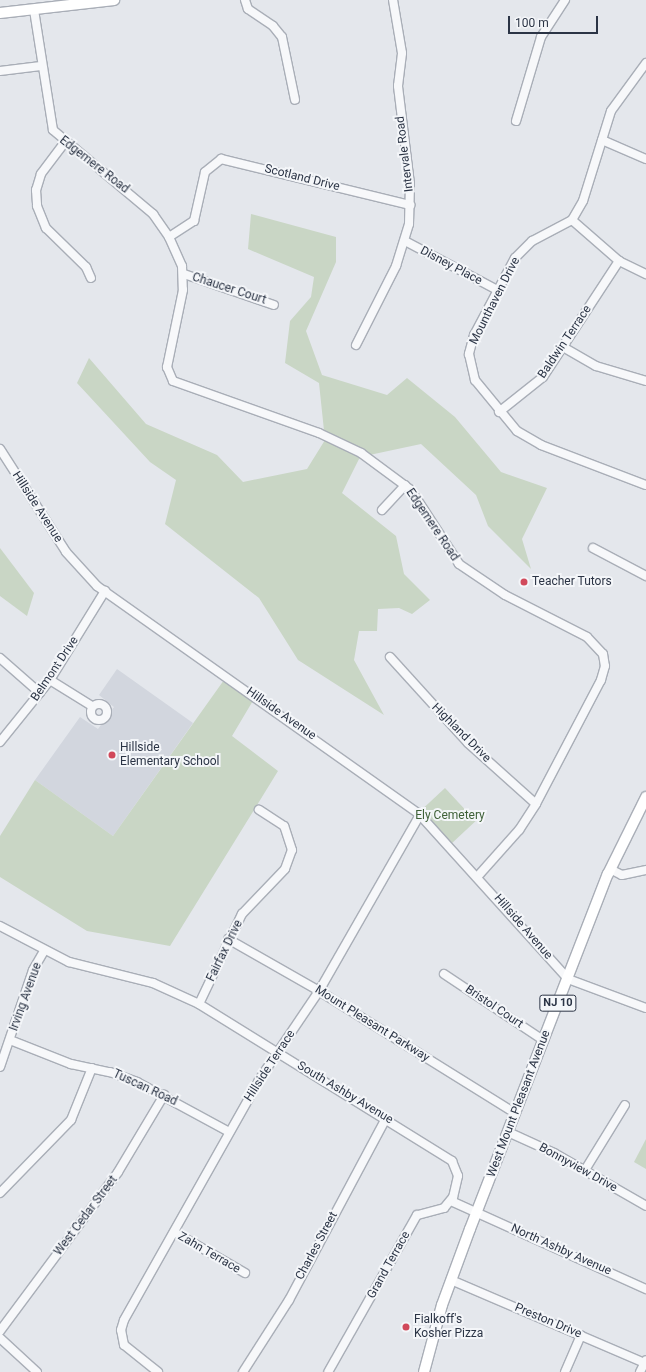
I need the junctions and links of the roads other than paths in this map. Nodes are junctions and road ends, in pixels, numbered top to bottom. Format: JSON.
{"nodes":[{"id":1,"x":114,"y":0,"type":"edge"},
{"id":2,"x":245,"y":0,"type":"edge"},
{"id":3,"x":393,"y":0,"type":"edge"},
{"id":4,"x":565,"y":0,"type":"edge"},
{"id":5,"x":34,"y":10,"type":"junction"},
{"id":6,"x":0,"y":13,"type":"edge"},
{"id":7,"x":646,"y":63,"type":"edge"},
{"id":8,"x":41,"y":66,"type":"junction"},
{"id":9,"x":0,"y":71,"type":"edge"},
{"id":10,"x":296,"y":100,"type":"dead end"},
{"id":11,"x":516,"y":121,"type":"dead end"},
{"id":12,"x":602,"y":140,"type":"junction"},
{"id":13,"x":64,"y":142,"type":"junction"},
{"id":14,"x":646,"y":159,"type":"edge"},
{"id":15,"x":410,"y":205,"type":"junction"},
{"id":16,"x":572,"y":220,"type":"junction"},
{"id":17,"x":169,"y":237,"type":"junction"},
{"id":18,"x":405,"y":241,"type":"junction"},
{"id":19,"x":619,"y":261,"type":"junction"},
{"id":20,"x":184,"y":274,"type":"junction"},
{"id":21,"x":646,"y":274,"type":"edge"},
{"id":22,"x":91,"y":278,"type":"dead end"},
{"id":23,"x":497,"y":290,"type":"junction"},
{"id":24,"x":274,"y":305,"type":"dead end"},
{"id":25,"x":356,"y":345,"type":"dead end"},
{"id":26,"x":563,"y":347,"type":"junction"},
{"id":27,"x":646,"y":380,"type":"edge"},
{"id":28,"x":499,"y":412,"type":"junction"},
{"id":29,"x":0,"y":449,"type":"edge"},
{"id":30,"x":405,"y":485,"type":"junction"},
{"id":31,"x":646,"y":485,"type":"edge"},
{"id":32,"x":382,"y":510,"type":"dead end"},
{"id":33,"x":593,"y":548,"type":"dead end"},
{"id":34,"x":646,"y":576,"type":"edge"},
{"id":35,"x":105,"y":592,"type":"junction"},
{"id":36,"x":390,"y":657,"type":"dead end"},
{"id":37,"x":0,"y":658,"type":"edge"},
{"id":38,"x":50,"y":680,"type":"junction"},
{"id":39,"x":40,"y":693,"type":"junction"},
{"id":40,"x":92,"y":706,"type":"dead end"},
{"id":41,"x":0,"y":742,"type":"edge"},
{"id":42,"x":646,"y":797,"type":"edge"},
{"id":43,"x":536,"y":804,"type":"junction"},
{"id":44,"x":259,"y":810,"type":"dead end"},
{"id":45,"x":420,"y":814,"type":"junction"},
{"id":46,"x":610,"y":869,"type":"junction"},
{"id":47,"x":646,"y":870,"type":"edge"},
{"id":48,"x":478,"y":876,"type":"junction"},
{"id":49,"x":0,"y":926,"type":"edge"},
{"id":50,"x":228,"y":939,"type":"junction"},
{"id":51,"x":44,"y":951,"type":"junction"},
{"id":52,"x":444,"y":974,"type":"dead end"},
{"id":53,"x":568,"y":979,"type":"junction"},
{"id":54,"x":319,"y":991,"type":"junction"},
{"id":55,"x":199,"y":1004,"type":"junction"},
{"id":56,"x":646,"y":1008,"type":"edge"},
{"id":57,"x":10,"y":1040,"type":"junction"},
{"id":58,"x":543,"y":1040,"type":"junction"},
{"id":59,"x":278,"y":1052,"type":"junction"},
{"id":60,"x":0,"y":1067,"type":"edge"},
{"id":61,"x":92,"y":1068,"type":"junction"},
{"id":62,"x":164,"y":1096,"type":"junction"},
{"id":63,"x":625,"y":1105,"type":"dead end"},
{"id":64,"x":515,"y":1113,"type":"junction"},
{"id":65,"x":386,"y":1118,"type":"junction"},
{"id":66,"x":229,"y":1132,"type":"junction"},
{"id":67,"x":508,"y":1132,"type":"junction"},
{"id":68,"x":585,"y":1170,"type":"junction"},
{"id":69,"x":0,"y":1193,"type":"edge"},
{"id":70,"x":451,"y":1201,"type":"junction"},
{"id":71,"x":646,"y":1206,"type":"edge"},
{"id":72,"x":477,"y":1212,"type":"junction"},
{"id":73,"x":174,"y":1232,"type":"junction"},
{"id":74,"x":245,"y":1273,"type":"dead end"},
{"id":75,"x":451,"y":1280,"type":"junction"},
{"id":76,"x":646,"y":1289,"type":"edge"},
{"id":77,"x":0,"y":1331,"type":"edge"},
{"id":78,"x":581,"y":1335,"type":"junction"},
{"id":79,"x":0,"y":1338,"type":"edge"},
{"id":80,"x":645,"y":1361,"type":"edge"},
{"id":81,"x":37,"y":1372,"type":"edge"},
{"id":82,"x":158,"y":1372,"type":"edge"},
{"id":83,"x":243,"y":1372,"type":"edge"},
{"id":84,"x":328,"y":1372,"type":"edge"},
{"id":85,"x":424,"y":1372,"type":"edge"},
{"id":86,"x":565,"y":1372,"type":"edge"},
{"id":87,"x":640,"y":1372,"type":"edge"}],
"edges":[{"from":1,"to":5,"type":"main road"},
{"from":2,"to":10,"type":"street"},
{"from":3,"to":15,"type":"street","name":"Intervale Road"},
{"from":4,"to":11,"type":"street"},
{"from":5,"to":6,"type":"main road"},
{"from":5,"to":8,"type":"street","name":"Edgemere Road"},
{"from":7,"to":12,"type":"street","name":"Mounthaven Drive"},
{"from":8,"to":9,"type":"street"},
{"from":8,"to":13,"type":"street","name":"Edgemere Road"},
{"from":12,"to":14,"type":"street"},
{"from":12,"to":16,"type":"street","name":"Mounthaven Drive"},
{"from":13,"to":17,"type":"street","name":"Edgemere Road"},
{"from":13,"to":22,"type":"street"},
{"from":15,"to":17,"type":"street","name":"Scotland Drive"},
{"from":15,"to":18,"type":"street","name":"Intervale Road"},
{"from":16,"to":19,"type":"street"},
{"from":16,"to":23,"type":"street","name":"Mounthaven Drive"},
{"from":17,"to":20,"type":"street","name":"Edgemere Road"},
{"from":18,"to":23,"type":"street","name":"Disney Place"},
{"from":18,"to":25,"type":"street","name":"Intervale Road"},
{"from":19,"to":21,"type":"street"},
{"from":19,"to":26,"type":"street","name":"Baldwin Terrace"},
{"from":20,"to":24,"type":"street","name":"Chaucer Court"},
{"from":20,"to":30,"type":"street","name":"Edgemere Road"},
{"from":23,"to":28,"type":"street","name":"Mounthaven Drive"},
{"from":26,"to":27,"type":"street"},
{"from":26,"to":28,"type":"street","name":"Baldwin Terrace"},
{"from":28,"to":31,"type":"street","name":"Mounthaven Drive"},
{"from":29,"to":35,"type":"street","name":"Hillside Avenue"},
{"from":30,"to":32,"type":"street"},
{"from":30,"to":43,"type":"street","name":"Edgemere Road"},
{"from":33,"to":34,"type":"street"},
{"from":35,"to":38,"type":"street","name":"Belmont Drive"},
{"from":35,"to":45,"type":"street","name":"Hillside Avenue"},
{"from":36,"to":43,"type":"street","name":"Highland Drive"},
{"from":37,"to":39,"type":"street"},
{"from":38,"to":39,"type":"street","name":"Belmont Drive"},
{"from":38,"to":40,"type":"street"},
{"from":39,"to":41,"type":"street","name":"Belmont Drive"},
{"from":42,"to":46,"type":"main road","name":"West Mount Pleasant Avenue","number":"NJ 10"},
{"from":43,"to":48,"type":"street","name":"Edgemere Road"},
{"from":44,"to":50,"type":"street","name":"Fairfax Drive"},
{"from":45,"to":48,"type":"street","name":"Hillside Avenue"},
{"from":45,"to":54,"type":"street","name":"Hillside Terrace"},
{"from":46,"to":47,"type":"street"},
{"from":46,"to":53,"type":"main road","name":"West Mount Pleasant Avenue","number":"NJ 10"},
{"from":48,"to":53,"type":"street","name":"Hillside Avenue"},
{"from":49,"to":51,"type":"street","name":"South Ashby Avenue"},
{"from":50,"to":54,"type":"street","name":"Mount Pleasant Parkway"},
{"from":50,"to":55,"type":"street","name":"Fairfax Drive"},
{"from":51,"to":55,"type":"street","name":"South Ashby Avenue"},
{"from":51,"to":57,"type":"street","name":"Irving Avenue"},
{"from":52,"to":58,"type":"street","name":"Bristol Court"},
{"from":53,"to":56,"type":"street"},
{"from":53,"to":58,"type":"main road","name":"West Mount Pleasant Avenue","number":"NJ 10"},
{"from":54,"to":59,"type":"street","name":"Hillside Terrace"},
{"from":54,"to":64,"type":"street","name":"Mount Pleasant Parkway"},
{"from":55,"to":59,"type":"street","name":"South Ashby Avenue"},
{"from":57,"to":60,"type":"street","name":"Irving Avenue"},
{"from":57,"to":61,"type":"street","name":"Tuscan Road"},
{"from":58,"to":64,"type":"main road","name":"West Mount Pleasant Avenue","number":"NJ 10"},
{"from":59,"to":65,"type":"street","name":"South Ashby Avenue"},
{"from":59,"to":66,"type":"street","name":"Hillside Terrace"},
{"from":61,"to":62,"type":"street","name":"Tuscan Road"},
{"from":61,"to":69,"type":"street"},
{"from":62,"to":66,"type":"street","name":"Tuscan Road"},
{"from":62,"to":77,"type":"street","name":"West Cedar Street"},
{"from":63,"to":68,"type":"street"},
{"from":64,"to":67,"type":"main road","name":"West Mount Pleasant Avenue","number":"NJ 10"},
{"from":65,"to":70,"type":"street","name":"South Ashby Avenue"},
{"from":65,"to":83,"type":"street","name":"Charles Street"},
{"from":66,"to":73,"type":"street","name":"Hillside Terrace"},
{"from":67,"to":68,"type":"street","name":"Bonnyview Drive"},
{"from":67,"to":72,"type":"main road","name":"West Mount Pleasant Avenue","number":"NJ 10"},
{"from":68,"to":71,"type":"street","name":"Bonnyview Drive"},
{"from":70,"to":72,"type":"street"},
{"from":70,"to":84,"type":"street","name":"Grand Terrace"},
{"from":72,"to":75,"type":"main road","name":"West Mount Pleasant Avenue","number":"NJ 10"},
{"from":72,"to":76,"type":"street","name":"North Ashby Avenue"},
{"from":73,"to":74,"type":"street","name":"Zahn Terrace"},
{"from":73,"to":82,"type":"street","name":"Hillside Terrace"},
{"from":75,"to":78,"type":"street","name":"Preston Drive"},
{"from":75,"to":85,"type":"main road","name":"West Mount Pleasant Avenue","number":"NJ 10"},
{"from":78,"to":80,"type":"street","name":"Preston Drive"},
{"from":78,"to":86,"type":"street"},
{"from":79,"to":81,"type":"street"},
{"from":80,"to":87,"type":"street"}]}
